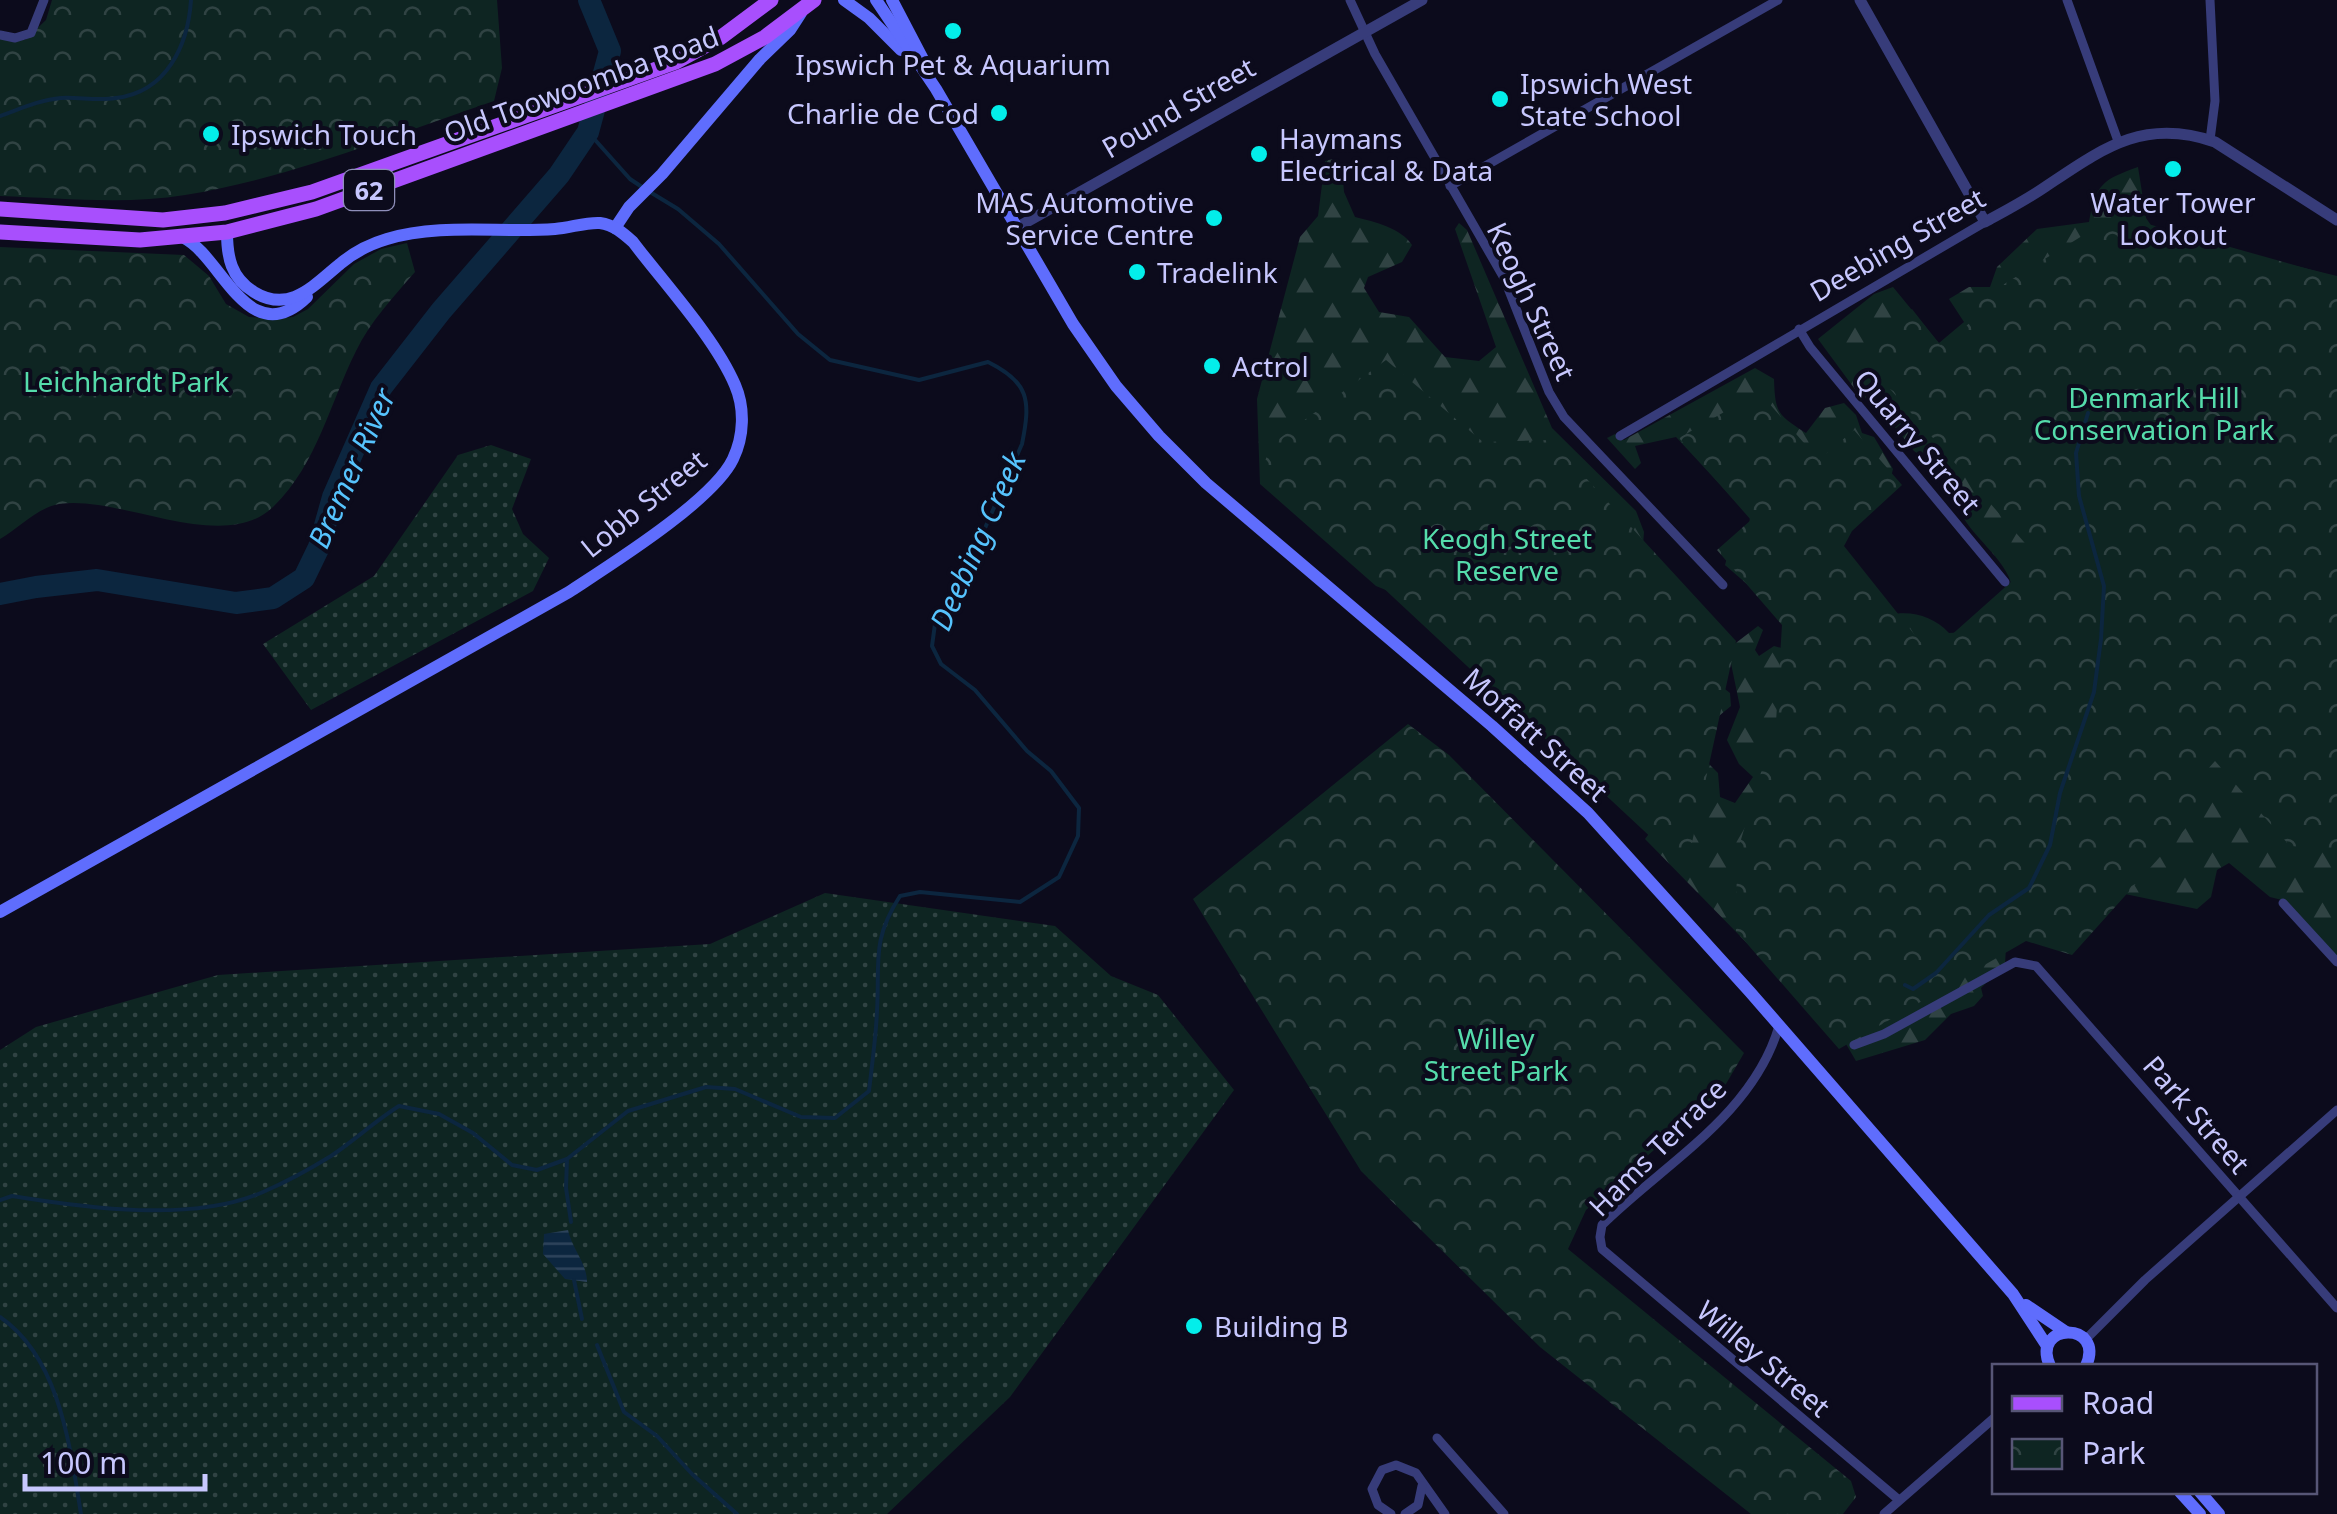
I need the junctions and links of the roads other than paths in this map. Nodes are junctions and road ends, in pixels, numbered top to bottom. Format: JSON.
{"nodes":[{"id":1,"x":44,"y":0,"type":"edge"},
{"id":2,"x":771,"y":0,"type":"edge"},
{"id":3,"x":844,"y":0,"type":"edge"},
{"id":4,"x":876,"y":0,"type":"edge"},
{"id":5,"x":892,"y":0,"type":"edge"},
{"id":6,"x":1350,"y":0,"type":"edge"},
{"id":7,"x":1422,"y":0,"type":"edge"},
{"id":8,"x":1778,"y":0,"type":"edge"},
{"id":9,"x":1860,"y":0,"type":"edge"},
{"id":10,"x":2067,"y":0,"type":"edge"},
{"id":11,"x":2210,"y":0,"type":"edge"},
{"id":12,"x":810,"y":3,"type":"edge"},
{"id":13,"x":1366,"y":32,"type":"junction"},
{"id":14,"x":0,"y":34,"type":"edge"},
{"id":15,"x":679,"y":70,"type":"junction"},
{"id":16,"x":936,"y":89,"type":"junction"},
{"id":17,"x":2210,"y":140,"type":"junction"},
{"id":18,"x":2118,"y":141,"type":"junction"},
{"id":19,"x":474,"y":143,"type":"junction"},
{"id":20,"x":1450,"y":186,"type":"junction"},
{"id":21,"x":0,"y":209,"type":"edge"},
{"id":22,"x":225,"y":213,"type":"junction"},
{"id":23,"x":2335,"y":214,"type":"edge"},
{"id":24,"x":1985,"y":222,"type":"junction"},
{"id":25,"x":615,"y":228,"type":"junction"},
{"id":26,"x":1016,"y":228,"type":"junction"},
{"id":27,"x":0,"y":232,"type":"edge"},
{"id":28,"x":227,"y":232,"type":"junction"},
{"id":29,"x":184,"y":238,"type":"junction"},
{"id":30,"x":319,"y":284,"type":"junction"},
{"id":31,"x":1799,"y":329,"type":"junction"},
{"id":32,"x":1620,"y":436,"type":"dead end"},
{"id":33,"x":2005,"y":582,"type":"dead end"},
{"id":34,"x":1723,"y":585,"type":"dead end"},
{"id":35,"x":2283,"y":903,"type":"dead end"},
{"id":36,"x":0,"y":912,"type":"edge"},
{"id":37,"x":2337,"y":962,"type":"edge"},
{"id":38,"x":1778,"y":1026,"type":"junction"},
{"id":39,"x":1854,"y":1045,"type":"dead end"},
{"id":40,"x":2337,"y":1110,"type":"edge"},
{"id":41,"x":2241,"y":1198,"type":"junction"},
{"id":42,"x":1602,"y":1249,"type":"joint"},
{"id":43,"x":2013,"y":1294,"type":"junction"},
{"id":44,"x":2337,"y":1308,"type":"edge"},
{"id":45,"x":2066,"y":1332,"type":"junction"},
{"id":46,"x":2086,"y":1340,"type":"junction"},
{"id":47,"x":2047,"y":1346,"type":"junction"},
{"id":48,"x":2049,"y":1364,"type":"edge"},
{"id":49,"x":2090,"y":1364,"type":"edge"},
{"id":50,"x":1992,"y":1420,"type":"edge"},
{"id":51,"x":1437,"y":1438,"type":"dead end"},
{"id":52,"x":1422,"y":1484,"type":"junction"},
{"id":53,"x":2182,"y":1494,"type":"edge"},
{"id":54,"x":2202,"y":1494,"type":"edge"},
{"id":55,"x":1899,"y":1500,"type":"junction"},
{"id":56,"x":1391,"y":1514,"type":"edge"},
{"id":57,"x":1405,"y":1514,"type":"edge"},
{"id":58,"x":1445,"y":1514,"type":"edge"},
{"id":59,"x":1504,"y":1514,"type":"edge"},
{"id":60,"x":1884,"y":1514,"type":"edge"},
{"id":61,"x":2200,"y":1514,"type":"edge"},
{"id":62,"x":2219,"y":1514,"type":"edge"}],
"edges":[{"from":1,"to":14,"type":"street"},
{"from":2,"to":15,"type":"main road","name":"Old Toowoomba Road","number":"62"},
{"from":3,"to":16,"type":"main road"},
{"from":4,"to":16,"type":"main road"},
{"from":5,"to":16,"type":"main road"},
{"from":6,"to":13,"type":"street","name":"Keogh Street"},
{"from":7,"to":13,"type":"street","name":"Pound Street"},
{"from":8,"to":20,"type":"street"},
{"from":9,"to":24,"type":"street"},
{"from":10,"to":18,"type":"street"},
{"from":11,"to":17,"type":"street"},
{"from":12,"to":15,"type":"main road","name":"Old Toowoomba Road","number":"62"},
{"from":12,"to":25,"type":"main road"},
{"from":13,"to":20,"type":"street","name":"Keogh Street"},
{"from":13,"to":26,"type":"street","name":"Pound Street"},
{"from":15,"to":19,"type":"main road","name":"Old Toowoomba Road","number":"62"},
{"from":16,"to":26,"type":"main road","name":"Moffatt Street"},
{"from":17,"to":18,"type":"street","name":"Deebing Street"},
{"from":17,"to":23,"type":"street"},
{"from":18,"to":24,"type":"street","name":"Deebing Street"},
{"from":19,"to":22,"type":"main road","name":"Old Toowoomba Road","number":"62"},
{"from":19,"to":28,"type":"main road","name":"Old Toowoomba Road","number":"62"},
{"from":20,"to":34,"type":"street","name":"Keogh Street"},
{"from":21,"to":22,"type":"main road","name":"Old Toowoomba Road","number":"62"},
{"from":22,"to":28,"type":"main road"},
{"from":24,"to":31,"type":"street","name":"Deebing Street"},
{"from":25,"to":30,"type":"main road"},
{"from":25,"to":36,"type":"main road","name":"Lobb Street"},
{"from":26,"to":38,"type":"main road","name":"Moffatt Street"},
{"from":27,"to":29,"type":"main road","name":"Old Toowoomba Road","number":"62"},
{"from":28,"to":29,"type":"main road","name":"Old Toowoomba Road","number":"62"},
{"from":28,"to":30,"type":"main road"},
{"from":29,"to":30,"type":"main road"},
{"from":31,"to":32,"type":"street","name":"Deebing Street"},
{"from":31,"to":33,"type":"street","name":"Quarry Street"},
{"from":35,"to":37,"type":"street"},
{"from":38,"to":42,"type":"street","name":"Hams Terrace"},
{"from":38,"to":43,"type":"main road","name":"Moffatt Street"},
{"from":39,"to":41,"type":"street","name":"Park Street"},
{"from":40,"to":41,"type":"street"},
{"from":41,"to":44,"type":"street","name":"Park Street"},
{"from":41,"to":46,"type":"street"},
{"from":42,"to":55,"type":"street","name":"Willey Street"},
{"from":43,"to":45,"type":"main road","name":"Moffatt Street"},
{"from":43,"to":47,"type":"main road","name":"Moffatt Street"},
{"from":45,"to":46,"type":"main road","name":"Moffatt Street"},
{"from":45,"to":47,"type":"main road"},
{"from":46,"to":49,"type":"main road"},
{"from":47,"to":48,"type":"main road"},
{"from":50,"to":55,"type":"street"},
{"from":51,"to":59,"type":"street"},
{"from":52,"to":56,"type":"street"},
{"from":52,"to":57,"type":"street"},
{"from":52,"to":58,"type":"street"},
{"from":53,"to":61,"type":"main road"},
{"from":54,"to":62,"type":"main road"},
{"from":55,"to":60,"type":"street"}]}
